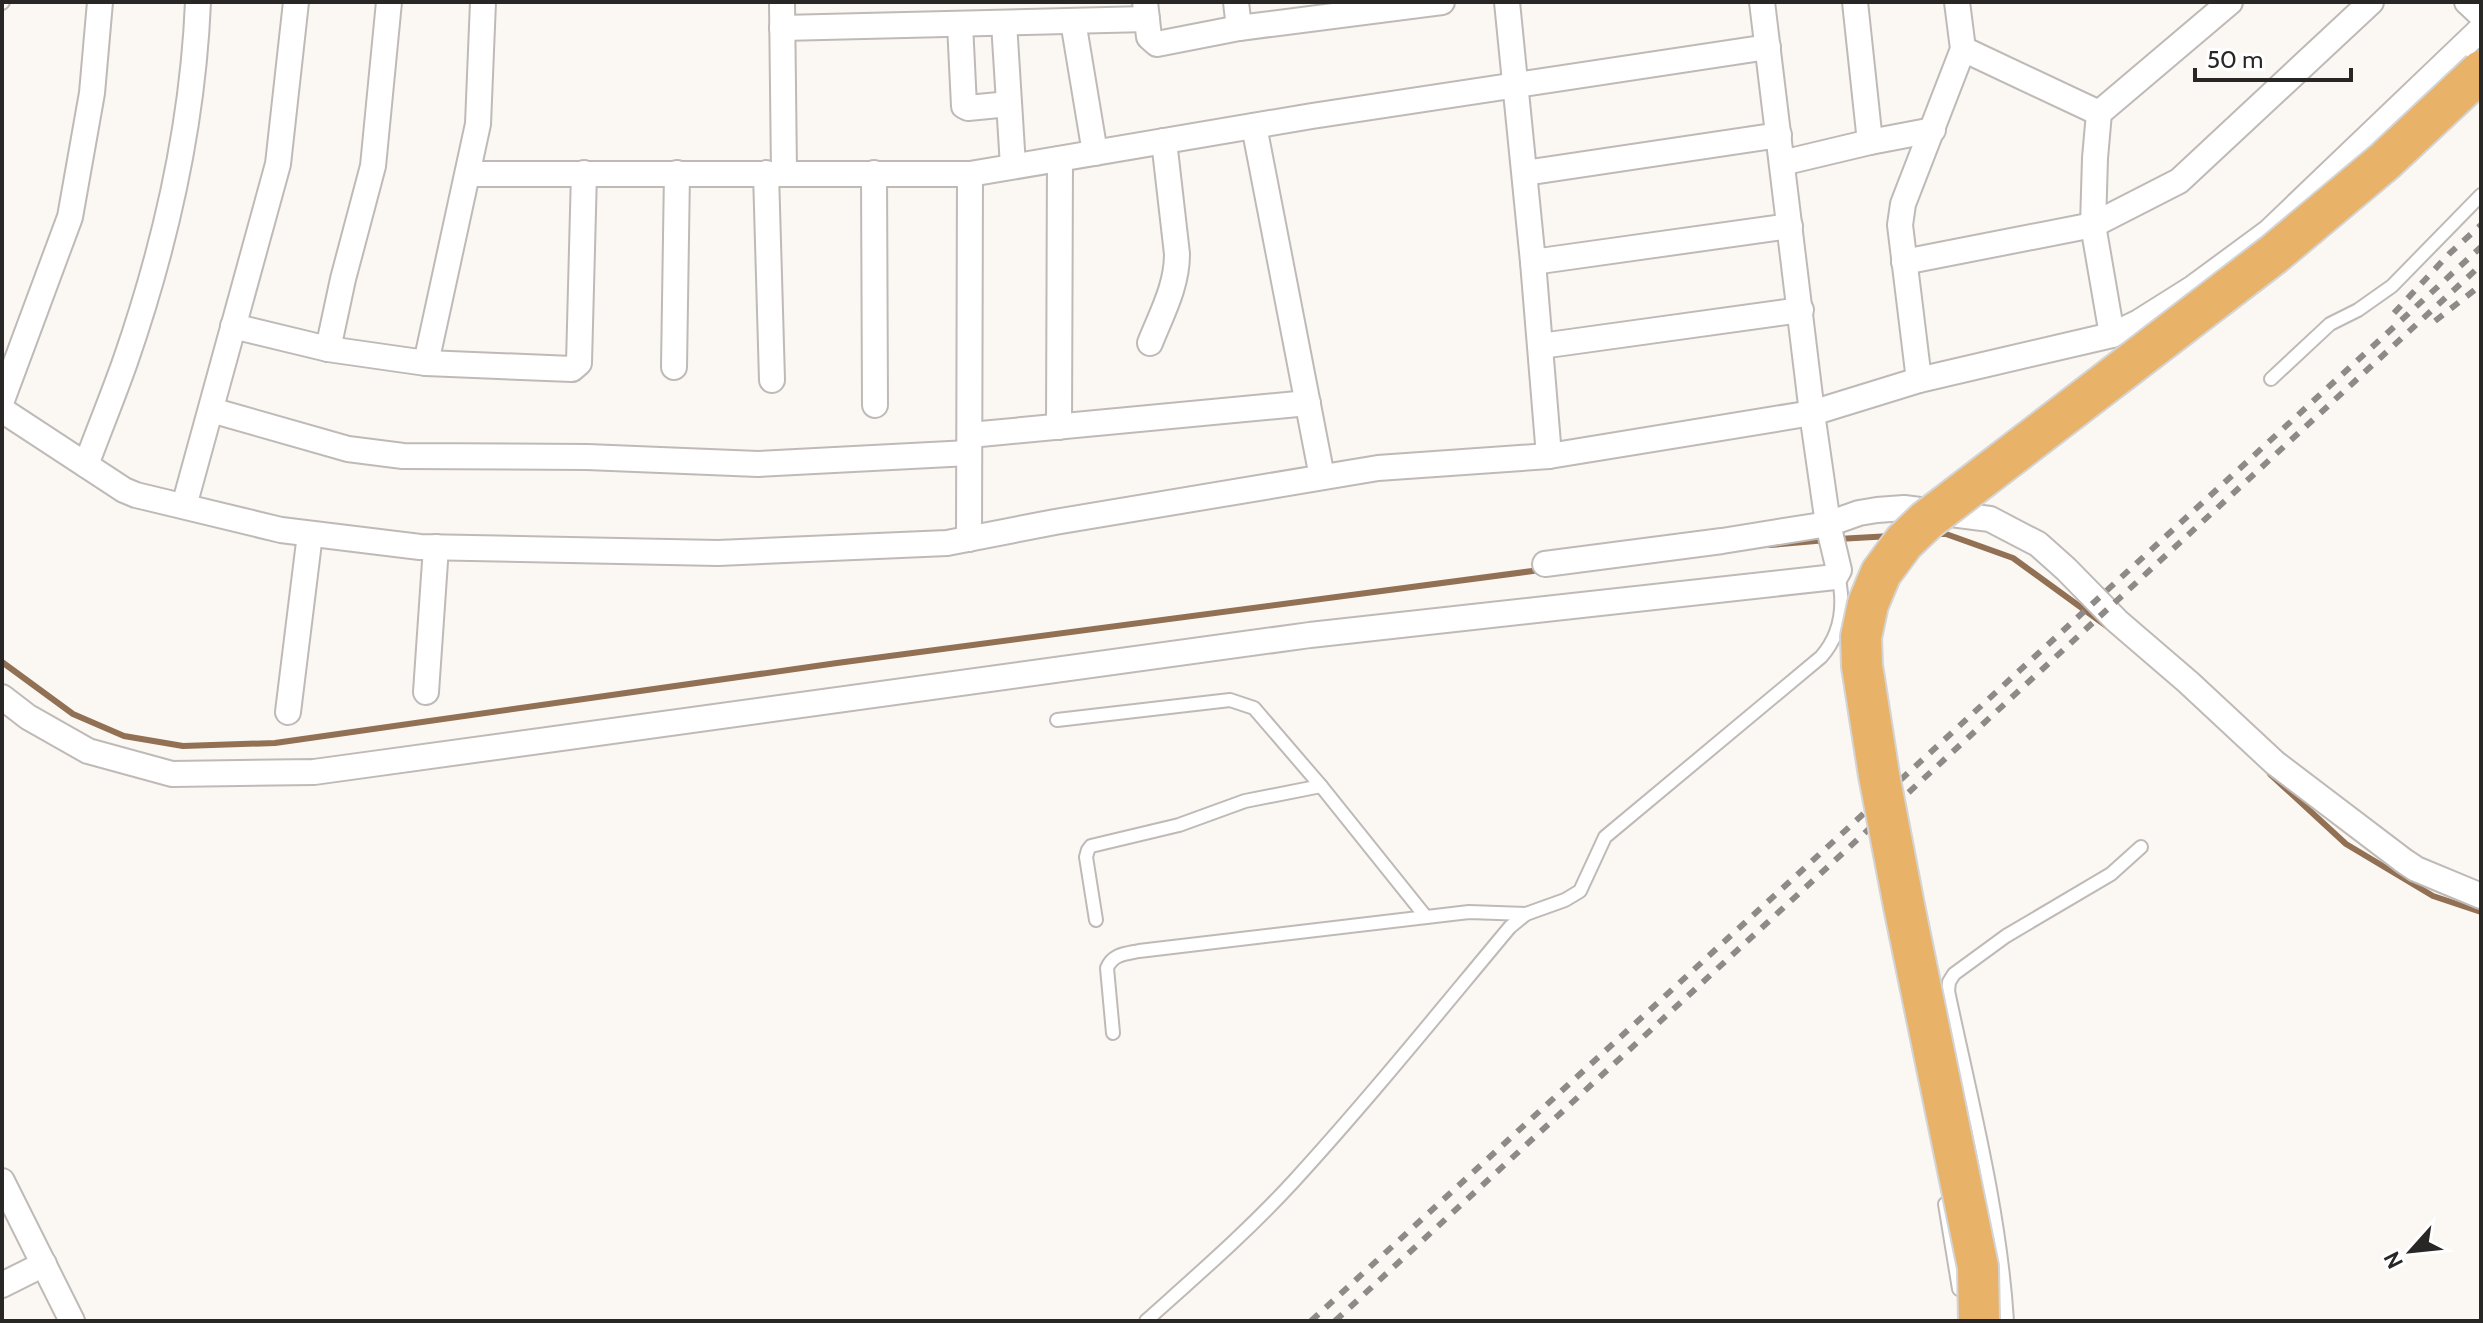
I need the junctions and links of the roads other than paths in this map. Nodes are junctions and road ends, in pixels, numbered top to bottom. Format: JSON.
{"nodes":[{"id":1,"x":100,"y":2,"type":"edge"},
{"id":2,"x":198,"y":2,"type":"edge"},
{"id":3,"x":296,"y":2,"type":"edge"},
{"id":4,"x":389,"y":2,"type":"edge"},
{"id":5,"x":483,"y":2,"type":"edge"},
{"id":6,"x":782,"y":2,"type":"edge"},
{"id":7,"x":1236,"y":2,"type":"edge"},
{"id":8,"x":1442,"y":2,"type":"edge"},
{"id":9,"x":1507,"y":2,"type":"edge"},
{"id":10,"x":1762,"y":2,"type":"edge"},
{"id":11,"x":1855,"y":2,"type":"edge"},
{"id":12,"x":1957,"y":2,"type":"edge"},
{"id":13,"x":2230,"y":2,"type":"edge"},
{"id":14,"x":2371,"y":2,"type":"edge"},
{"id":15,"x":2467,"y":2,"type":"edge"},
{"id":16,"x":1410,"y":4,"type":"edge"},
{"id":17,"x":1326,"y":9,"type":"edge"},
{"id":18,"x":1146,"y":11,"type":"edge"},
{"id":19,"x":2481,"y":15,"type":"edge"},
{"id":20,"x":1073,"y":21,"type":"junction"},
{"id":21,"x":1004,"y":23,"type":"junction"},
{"id":22,"x":960,"y":24,"type":"junction"},
{"id":23,"x":782,"y":28,"type":"junction"},
{"id":24,"x":1239,"y":28,"type":"junction"},
{"id":25,"x":2481,"y":29,"type":"edge"},
{"id":26,"x":1768,"y":47,"type":"junction"},
{"id":27,"x":1963,"y":49,"type":"junction"},
{"id":28,"x":2481,"y":71,"type":"edge"},
{"id":29,"x":1517,"y":85,"type":"junction"},
{"id":30,"x":1009,"y":104,"type":"junction"},
{"id":31,"x":2099,"y":113,"type":"junction"},
{"id":32,"x":1254,"y":126,"type":"junction"},
{"id":33,"x":1933,"y":130,"type":"junction"},
{"id":34,"x":1779,"y":135,"type":"junction"},
{"id":35,"x":1164,"y":141,"type":"junction"},
{"id":36,"x":1870,"y":142,"type":"junction"},
{"id":37,"x":1095,"y":153,"type":"junction"},
{"id":38,"x":1060,"y":159,"type":"junction"},
{"id":39,"x":1782,"y":163,"type":"junction"},
{"id":40,"x":1013,"y":166,"type":"junction"},
{"id":41,"x":584,"y":173,"type":"junction"},
{"id":42,"x":677,"y":173,"type":"junction"},
{"id":43,"x":775,"y":173,"type":"junction"},
{"id":44,"x":874,"y":173,"type":"junction"},
{"id":45,"x":1525,"y":173,"type":"junction"},
{"id":46,"x":468,"y":174,"type":"junction"},
{"id":47,"x":970,"y":174,"type":"junction"},
{"id":48,"x":2481,"y":195,"type":"edge"},
{"id":49,"x":2093,"y":225,"type":"junction"},
{"id":50,"x":1790,"y":226,"type":"junction"},
{"id":51,"x":1533,"y":262,"type":"junction"},
{"id":52,"x":1904,"y":262,"type":"junction"},
{"id":53,"x":1801,"y":310,"type":"junction"},
{"id":54,"x":233,"y":326,"type":"junction"},
{"id":55,"x":2112,"y":335,"type":"junction"},
{"id":56,"x":1150,"y":343,"type":"dead end"},
{"id":57,"x":1541,"y":346,"type":"junction"},
{"id":58,"x":328,"y":349,"type":"junction"},
{"id":59,"x":426,"y":363,"type":"junction"},
{"id":60,"x":674,"y":367,"type":"dead end"},
{"id":61,"x":2271,"y":379,"type":"dead end"},
{"id":62,"x":772,"y":380,"type":"dead end"},
{"id":63,"x":1919,"y":380,"type":"junction"},
{"id":64,"x":2,"y":400,"type":"edge"},
{"id":65,"x":1308,"y":403,"type":"junction"},
{"id":66,"x":875,"y":405,"type":"dead end"},
{"id":67,"x":2,"y":410,"type":"edge"},
{"id":68,"x":211,"y":410,"type":"junction"},
{"id":69,"x":1812,"y":413,"type":"junction"},
{"id":70,"x":1059,"y":427,"type":"junction"},
{"id":71,"x":970,"y":444,"type":"junction"},
{"id":72,"x":1549,"y":456,"type":"junction"},
{"id":73,"x":86,"y":465,"type":"junction"},
{"id":74,"x":1322,"y":477,"type":"junction"},
{"id":75,"x":184,"y":506,"type":"junction"},
{"id":76,"x":310,"y":534,"type":"junction"},
{"id":77,"x":969,"y":539,"type":"junction"},
{"id":78,"x":436,"y":547,"type":"junction"},
{"id":79,"x":1832,"y":547,"type":"junction"},
{"id":80,"x":1545,"y":564,"type":"dead end"},
{"id":81,"x":426,"y":692,"type":"dead end"},
{"id":82,"x":2,"y":697,"type":"edge"},
{"id":83,"x":288,"y":712,"type":"dead end"},
{"id":84,"x":1057,"y":720,"type":"dead end"},
{"id":85,"x":1321,"y":786,"type":"junction"},
{"id":86,"x":2141,"y":847,"type":"dead end"},
{"id":87,"x":2481,"y":896,"type":"edge"},
{"id":88,"x":1526,"y":914,"type":"junction"},
{"id":89,"x":1426,"y":917,"type":"junction"},
{"id":90,"x":1096,"y":920,"type":"dead end"},
{"id":91,"x":1113,"y":1033,"type":"dead end"},
{"id":92,"x":2,"y":1181,"type":"edge"},
{"id":93,"x":1942,"y":1191,"type":"dead end"},
{"id":94,"x":44,"y":1264,"type":"junction"},
{"id":95,"x":2,"y":1285,"type":"edge"},
{"id":96,"x":1970,"y":1310,"type":"edge"},
{"id":97,"x":72,"y":1321,"type":"edge"},
{"id":98,"x":1146,"y":1321,"type":"edge"},
{"id":99,"x":2007,"y":1321,"type":"edge"}],
"edges":[{"from":1,"to":64,"type":"street"},
{"from":2,"to":73,"type":"street"},
{"from":3,"to":54,"type":"street"},
{"from":4,"to":58,"type":"street"},
{"from":5,"to":46,"type":"street"},
{"from":6,"to":23,"type":"street"},
{"from":7,"to":24,"type":"street"},
{"from":8,"to":16,"type":"street"},
{"from":9,"to":29,"type":"street"},
{"from":10,"to":26,"type":"street"},
{"from":11,"to":36,"type":"street"},
{"from":12,"to":27,"type":"street"},
{"from":13,"to":31,"type":"street"},
{"from":14,"to":49,"type":"street"},
{"from":15,"to":19,"type":"street"},
{"from":16,"to":17,"type":"street"},
{"from":17,"to":24,"type":"street"},
{"from":18,"to":20,"type":"street"},
{"from":18,"to":24,"type":"street"},
{"from":20,"to":21,"type":"street"},
{"from":20,"to":37,"type":"street"},
{"from":21,"to":22,"type":"street"},
{"from":21,"to":30,"type":"street"},
{"from":22,"to":23,"type":"street"},
{"from":22,"to":30,"type":"street"},
{"from":23,"to":43,"type":"street"},
{"from":25,"to":55,"type":"street"},
{"from":26,"to":29,"type":"street"},
{"from":26,"to":34,"type":"street"},
{"from":27,"to":31,"type":"street"},
{"from":27,"to":33,"type":"street"},
{"from":28,"to":96,"type":"main road","bridge":true},
{"from":29,"to":32,"type":"street"},
{"from":29,"to":45,"type":"street"},
{"from":30,"to":40,"type":"street"},
{"from":31,"to":49,"type":"street"},
{"from":32,"to":35,"type":"street"},
{"from":32,"to":65,"type":"street"},
{"from":33,"to":36,"type":"street"},
{"from":33,"to":52,"type":"street"},
{"from":34,"to":39,"type":"street"},
{"from":34,"to":45,"type":"street"},
{"from":35,"to":37,"type":"street"},
{"from":35,"to":56,"type":"street"},
{"from":36,"to":39,"type":"street"},
{"from":37,"to":38,"type":"street"},
{"from":38,"to":40,"type":"street"},
{"from":38,"to":70,"type":"street"},
{"from":39,"to":50,"type":"street"},
{"from":40,"to":47,"type":"street"},
{"from":41,"to":42,"type":"street"},
{"from":41,"to":46,"type":"street"},
{"from":41,"to":59,"type":"street"},
{"from":42,"to":43,"type":"street"},
{"from":42,"to":60,"type":"street"},
{"from":43,"to":44,"type":"street"},
{"from":43,"to":62,"type":"street"},
{"from":44,"to":47,"type":"street"},
{"from":44,"to":66,"type":"street"},
{"from":45,"to":51,"type":"street"},
{"from":46,"to":59,"type":"street"},
{"from":47,"to":71,"type":"street"},
{"from":48,"to":61,"type":"lane"},
{"from":49,"to":52,"type":"street"},
{"from":49,"to":55,"type":"street"},
{"from":50,"to":51,"type":"street"},
{"from":50,"to":53,"type":"street"},
{"from":51,"to":57,"type":"street"},
{"from":52,"to":63,"type":"street"},
{"from":53,"to":57,"type":"street"},
{"from":53,"to":69,"type":"street"},
{"from":54,"to":58,"type":"street"},
{"from":54,"to":68,"type":"street"},
{"from":55,"to":63,"type":"street"},
{"from":57,"to":72,"type":"street"},
{"from":58,"to":59,"type":"street"},
{"from":63,"to":69,"type":"street"},
{"from":65,"to":70,"type":"street"},
{"from":65,"to":74,"type":"street"},
{"from":67,"to":73,"type":"street"},
{"from":68,"to":71,"type":"street"},
{"from":68,"to":75,"type":"street"},
{"from":69,"to":72,"type":"street"},
{"from":69,"to":79,"type":"street"},
{"from":70,"to":71,"type":"street"},
{"from":71,"to":77,"type":"street"},
{"from":72,"to":74,"type":"street"},
{"from":73,"to":75,"type":"street"},
{"from":74,"to":77,"type":"street"},
{"from":75,"to":76,"type":"street"},
{"from":76,"to":78,"type":"street"},
{"from":76,"to":83,"type":"street"},
{"from":77,"to":78,"type":"street"},
{"from":78,"to":81,"type":"street"},
{"from":79,"to":80,"type":"street"},
{"from":79,"to":82,"type":"street"},
{"from":79,"to":87,"type":"street"},
{"from":79,"to":88,"type":"lane"},
{"from":84,"to":85,"type":"lane"},
{"from":85,"to":89,"type":"lane"},
{"from":85,"to":90,"type":"lane"},
{"from":86,"to":99,"type":"lane"},
{"from":88,"to":89,"type":"lane"},
{"from":88,"to":98,"type":"lane"},
{"from":89,"to":91,"type":"lane"},
{"from":92,"to":94,"type":"street"},
{"from":93,"to":96,"type":"lane"},
{"from":94,"to":95,"type":"street"},
{"from":94,"to":97,"type":"street"}]}
